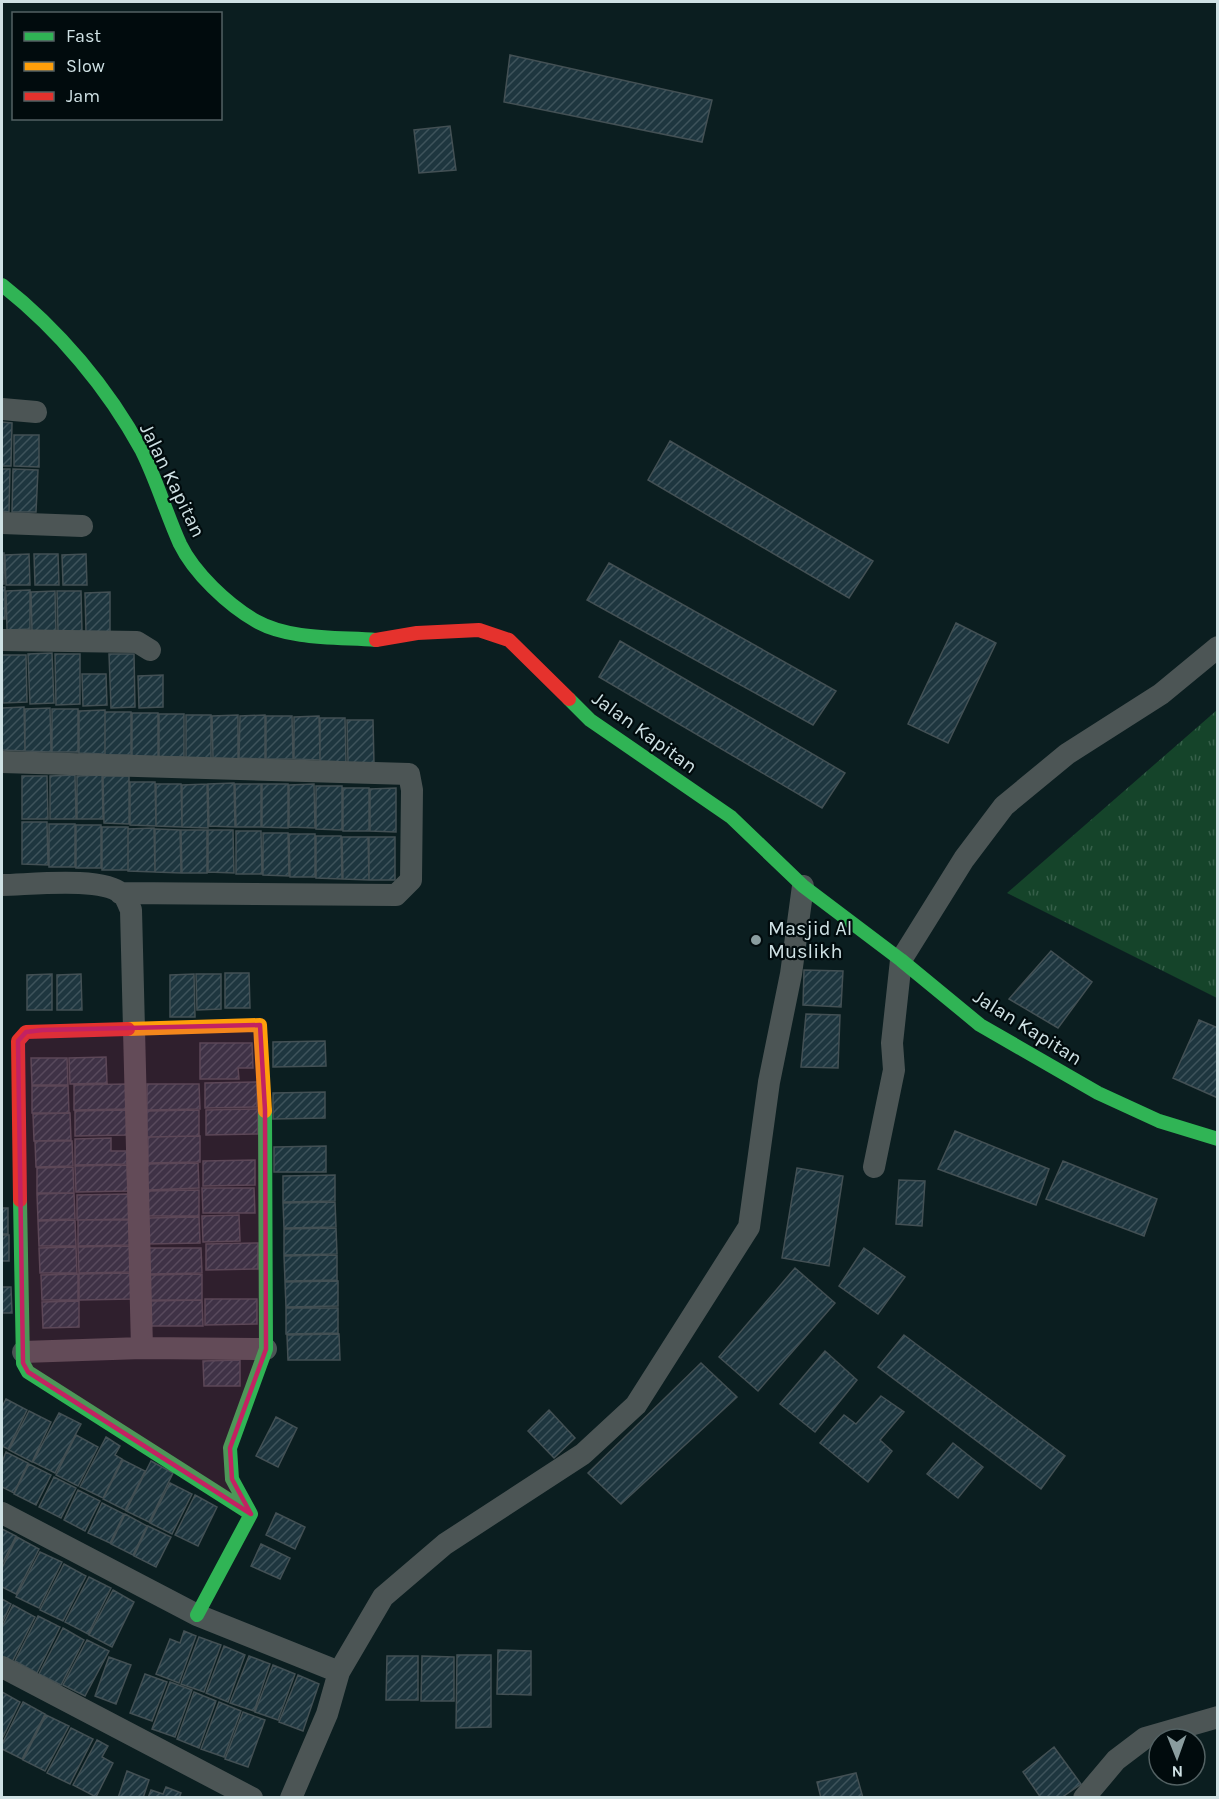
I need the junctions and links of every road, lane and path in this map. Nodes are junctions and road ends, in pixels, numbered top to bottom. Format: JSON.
{"nodes":[{"id":1,"x":2,"y":285,"type":"edge"},
{"id":2,"x":2,"y":409,"type":"edge"},
{"id":3,"x":36,"y":412,"type":"dead end"},
{"id":4,"x":2,"y":523,"type":"edge"},
{"id":5,"x":82,"y":525,"type":"dead end"},
{"id":6,"x":2,"y":640,"type":"edge"},
{"id":7,"x":1218,"y":648,"type":"edge"},
{"id":8,"x":150,"y":650,"type":"dead end"},
{"id":9,"x":2,"y":762,"type":"edge"},
{"id":10,"x":2,"y":885,"type":"edge"},
{"id":11,"x":802,"y":886,"type":"junction"},
{"id":12,"x":120,"y":893,"type":"junction"},
{"id":13,"x":901,"y":960,"type":"junction"},
{"id":14,"x":136,"y":1028,"type":"junction"},
{"id":15,"x":1218,"y":1139,"type":"edge"},
{"id":16,"x":874,"y":1167,"type":"dead end"},
{"id":17,"x":142,"y":1348,"type":"junction"},
{"id":18,"x":266,"y":1348,"type":"junction"},
{"id":19,"x":23,"y":1352,"type":"junction"},
{"id":20,"x":2,"y":1514,"type":"edge"},
{"id":21,"x":251,"y":1514,"type":"junction"},
{"id":22,"x":197,"y":1615,"type":"junction"},
{"id":23,"x":2,"y":1667,"type":"edge"},
{"id":24,"x":339,"y":1672,"type":"junction"},
{"id":25,"x":1218,"y":1717,"type":"edge"},
{"id":26,"x":252,"y":1797,"type":"edge"},
{"id":27,"x":291,"y":1797,"type":"edge"},
{"id":28,"x":1084,"y":1797,"type":"edge"}],
"edges":[{"from":1,"to":11,"type":"street","name":"Jalan Kapitan"},
{"from":2,"to":3,"type":"street"},
{"from":4,"to":5,"type":"street"},
{"from":6,"to":8,"type":"street"},
{"from":7,"to":13,"type":"street"},
{"from":9,"to":12,"type":"street"},
{"from":10,"to":12,"type":"street"},
{"from":11,"to":13,"type":"street","name":"Jalan Kapitan"},
{"from":11,"to":24,"type":"street"},
{"from":12,"to":14,"type":"street"},
{"from":13,"to":15,"type":"street","name":"Jalan Kapitan"},
{"from":13,"to":16,"type":"street"},
{"from":14,"to":17,"type":"street"},
{"from":14,"to":18,"type":"street"},
{"from":14,"to":19,"type":"street"},
{"from":17,"to":18,"type":"street"},
{"from":17,"to":19,"type":"street"},
{"from":18,"to":21,"type":"street"},
{"from":19,"to":21,"type":"street"},
{"from":20,"to":22,"type":"street"},
{"from":21,"to":22,"type":"street"},
{"from":22,"to":24,"type":"street"},
{"from":23,"to":26,"type":"street"},
{"from":24,"to":27,"type":"street"},
{"from":25,"to":28,"type":"street"}]}
